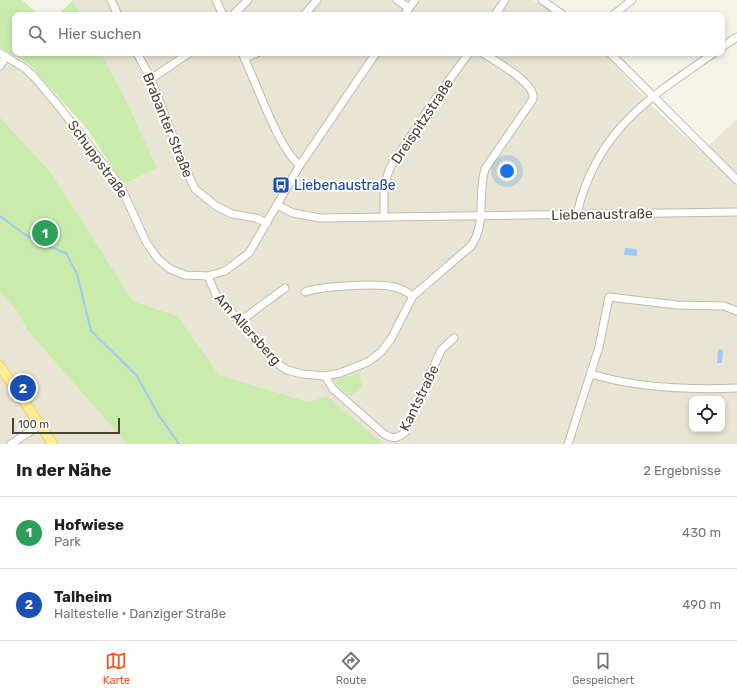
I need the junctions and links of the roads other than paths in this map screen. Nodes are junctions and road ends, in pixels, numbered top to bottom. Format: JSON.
{"nodes":[{"id":1,"x":111,"y":0,"type":"edge"},
{"id":2,"x":216,"y":0,"type":"edge"},
{"id":3,"x":248,"y":0,"type":"edge"},
{"id":4,"x":317,"y":0,"type":"edge"},
{"id":5,"x":397,"y":0,"type":"edge"},
{"id":6,"x":415,"y":0,"type":"edge"},
{"id":7,"x":505,"y":0,"type":"edge"},
{"id":8,"x":542,"y":0,"type":"edge"},
{"id":9,"x":632,"y":0,"type":"edge"},
{"id":10,"x":409,"y":8,"type":"junction"},
{"id":11,"x":117,"y":12,"type":"edge"},
{"id":12,"x":222,"y":12,"type":"edge"},
{"id":13,"x":236,"y":12,"type":"edge"},
{"id":14,"x":307,"y":12,"type":"edge"},
{"id":15,"x":406,"y":12,"type":"edge"},
{"id":16,"x":497,"y":12,"type":"edge"},
{"id":17,"x":559,"y":12,"type":"edge"},
{"id":18,"x":617,"y":12,"type":"edge"},
{"id":19,"x":737,"y":37,"type":"edge"},
{"id":20,"x":725,"y":46,"type":"edge"},
{"id":21,"x":3,"y":54,"type":"edge"},
{"id":22,"x":140,"y":56,"type":"edge"},
{"id":23,"x":185,"y":56,"type":"edge"},
{"id":24,"x":244,"y":56,"type":"edge"},
{"id":25,"x":374,"y":56,"type":"edge"},
{"id":26,"x":467,"y":56,"type":"edge"},
{"id":27,"x":487,"y":56,"type":"edge"},
{"id":28,"x":613,"y":56,"type":"edge"},
{"id":29,"x":710,"y":56,"type":"edge"},
{"id":30,"x":0,"y":66,"type":"edge"},
{"id":31,"x":151,"y":79,"type":"junction"},
{"id":32,"x":653,"y":95,"type":"junction"},
{"id":33,"x":300,"y":165,"type":"junction"},
{"id":34,"x":737,"y":180,"type":"edge"},
{"id":35,"x":277,"y":205,"type":"junction"},
{"id":36,"x":737,"y":212,"type":"edge"},
{"id":37,"x":578,"y":214,"type":"junction"},
{"id":38,"x":480,"y":216,"type":"junction"},
{"id":39,"x":384,"y":217,"type":"junction"},
{"id":40,"x":267,"y":223,"type":"junction"},
{"id":41,"x":208,"y":276,"type":"junction"},
{"id":42,"x":286,"y":288,"type":"dead end"},
{"id":43,"x":305,"y":292,"type":"dead end"},
{"id":44,"x":414,"y":296,"type":"junction"},
{"id":45,"x":737,"y":311,"type":"edge"},
{"id":46,"x":239,"y":322,"type":"junction"},
{"id":47,"x":454,"y":338,"type":"dead end"},
{"id":48,"x":0,"y":366,"type":"edge"},
{"id":49,"x":591,"y":374,"type":"junction"},
{"id":50,"x":325,"y":376,"type":"junction"},
{"id":51,"x":737,"y":388,"type":"edge"},
{"id":52,"x":40,"y":425,"type":"junction"},
{"id":53,"x":11,"y":444,"type":"edge"},
{"id":54,"x":53,"y":444,"type":"edge"},
{"id":55,"x":568,"y":444,"type":"edge"}],
"edges":[{"from":1,"to":11,"type":"street"},
{"from":2,"to":12,"type":"street"},
{"from":3,"to":13,"type":"street"},
{"from":4,"to":14,"type":"street"},
{"from":5,"to":10,"type":"street"},
{"from":6,"to":10,"type":"street"},
{"from":7,"to":16,"type":"street"},
{"from":8,"to":17,"type":"street"},
{"from":9,"to":18,"type":"street"},
{"from":10,"to":15,"type":"street"},
{"from":19,"to":20,"type":"street"},
{"from":21,"to":30,"type":"street"},
{"from":21,"to":41,"type":"street","name":"Schuppstraße"},
{"from":22,"to":31,"type":"street","name":"Brabanter Straße"},
{"from":23,"to":31,"type":"street"},
{"from":24,"to":33,"type":"street"},
{"from":25,"to":33,"type":"street","name":"Schuppstraße"},
{"from":26,"to":39,"type":"street","name":"Dreispitzstraße"},
{"from":27,"to":38,"type":"street","name":"Am Allersberg"},
{"from":28,"to":32,"type":"street"},
{"from":29,"to":32,"type":"street"},
{"from":31,"to":40,"type":"street","name":"Brabanter Straße"},
{"from":32,"to":34,"type":"street"},
{"from":32,"to":37,"type":"street"},
{"from":33,"to":35,"type":"street","name":"Schuppstraße"},
{"from":35,"to":39,"type":"street","name":"Liebenaustraße"},
{"from":35,"to":40,"type":"street","name":"Schuppstraße"},
{"from":36,"to":37,"type":"street","name":"Liebenaustraße"},
{"from":37,"to":38,"type":"street","name":"Liebenaustraße"},
{"from":38,"to":39,"type":"street","name":"Liebenaustraße"},
{"from":38,"to":44,"type":"street","name":"Am Allersberg"},
{"from":40,"to":41,"type":"street","name":"Schuppstraße"},
{"from":41,"to":46,"type":"street","name":"Am Allersberg"},
{"from":42,"to":46,"type":"street"},
{"from":43,"to":44,"type":"street"},
{"from":44,"to":50,"type":"street","name":"Am Allersberg"},
{"from":45,"to":49,"type":"street"},
{"from":46,"to":50,"type":"street","name":"Am Allersberg"},
{"from":47,"to":50,"type":"street","name":"Kantstraße"},
{"from":48,"to":52,"type":"main road"},
{"from":49,"to":51,"type":"street"},
{"from":49,"to":55,"type":"street"},
{"from":52,"to":53,"type":"street"},
{"from":52,"to":54,"type":"main road"}]}
